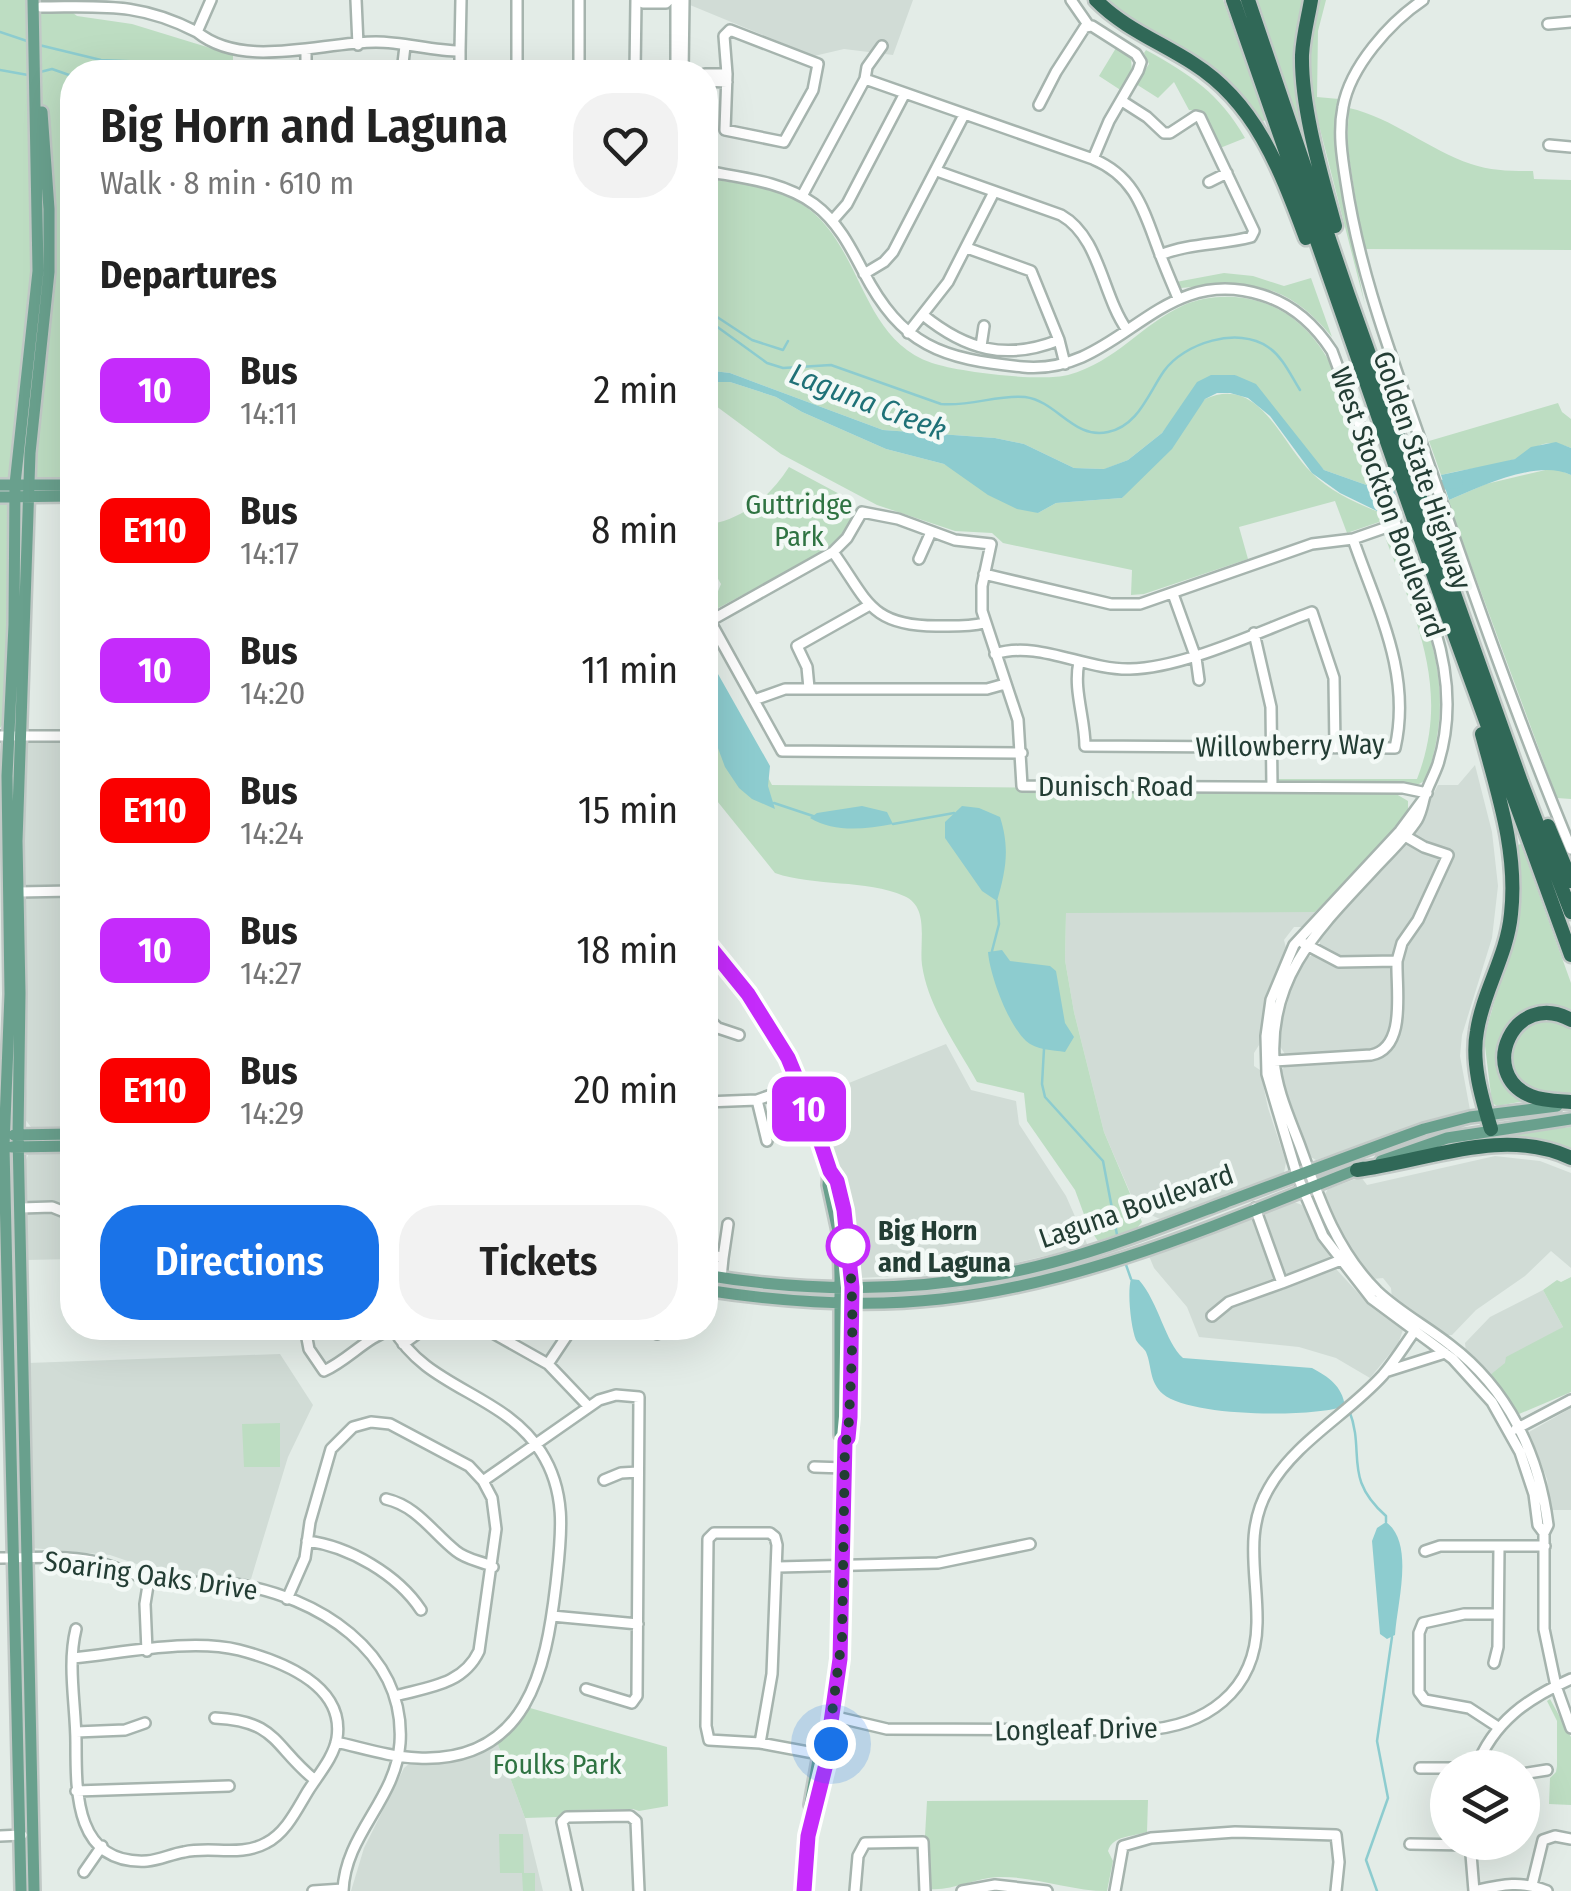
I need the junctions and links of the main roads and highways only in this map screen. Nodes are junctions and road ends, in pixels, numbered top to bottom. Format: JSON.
{"nodes":[{"id":1,"x":1096,"y":0,"type":"edge"},
{"id":2,"x":1233,"y":0,"type":"edge"},
{"id":3,"x":1248,"y":0,"type":"edge"},
{"id":4,"x":1312,"y":0,"type":"edge"},
{"id":5,"x":38,"y":2,"type":"edge"},
{"id":6,"x":1348,"y":294,"type":"junction"},
{"id":7,"x":1375,"y":408,"type":"junction"},
{"id":8,"x":1388,"y":425,"type":"junction"},
{"id":9,"x":0,"y":484,"type":"edge"},
{"id":10,"x":60,"y":486,"type":"edge"},
{"id":11,"x":22,"y":490,"type":"junction"},
{"id":12,"x":60,"y":495,"type":"edge"},
{"id":13,"x":0,"y":497,"type":"edge"},
{"id":14,"x":1420,"y":514,"type":"junction"},
{"id":15,"x":1480,"y":704,"type":"junction"},
{"id":16,"x":1502,"y":728,"type":"junction"},
{"id":17,"x":9,"y":737,"type":"edge"},
{"id":18,"x":8,"y":825,"type":"junction"},
{"id":19,"x":4,"y":866,"type":"edge"},
{"id":20,"x":1571,"y":881,"type":"edge"},
{"id":21,"x":19,"y":892,"type":"junction"},
{"id":22,"x":1571,"y":912,"type":"edge"},
{"id":23,"x":1571,"y":955,"type":"edge"},
{"id":24,"x":718,"y":957,"type":"edge"},
{"id":25,"x":1571,"y":1020,"type":"edge"},
{"id":26,"x":1571,"y":1104,"type":"edge"},
{"id":27,"x":1571,"y":1119,"type":"edge"},
{"id":28,"x":1489,"y":1122,"type":"junction"},
{"id":29,"x":60,"y":1135,"type":"edge"},
{"id":30,"x":8,"y":1141,"type":"edge"},
{"id":31,"x":60,"y":1145,"type":"edge"},
{"id":32,"x":1571,"y":1158,"type":"edge"},
{"id":33,"x":1358,"y":1170,"type":"junction"},
{"id":34,"x":4,"y":1259,"type":"edge"},
{"id":35,"x":1026,"y":1268,"type":"junction"},
{"id":36,"x":718,"y":1277,"type":"edge"},
{"id":37,"x":846,"y":1287,"type":"junction"},
{"id":38,"x":718,"y":1291,"type":"edge"},
{"id":39,"x":980,"y":1294,"type":"junction"},
{"id":40,"x":846,"y":1304,"type":"junction"},
{"id":41,"x":841,"y":1381,"type":"junction"},
{"id":42,"x":850,"y":1417,"type":"junction"},
{"id":43,"x":845,"y":1441,"type":"junction"},
{"id":44,"x":20,"y":1558,"type":"junction"},
{"id":45,"x":829,"y":1736,"type":"junction"},
{"id":46,"x":819,"y":1754,"type":"junction"},
{"id":47,"x":820,"y":1792,"type":"junction"},
{"id":48,"x":812,"y":1814,"type":"junction"},
{"id":49,"x":27,"y":1835,"type":"junction"},
{"id":50,"x":21,"y":1891,"type":"edge"},
{"id":51,"x":34,"y":1891,"type":"edge"},
{"id":52,"x":804,"y":1891,"type":"edge"}],
"edges":[{"from":1,"to":7,"type":"highway"},
{"from":2,"to":7,"type":"highway","name":"Golden State Highway"},
{"from":3,"to":6,"type":"highway","name":"Golden State Highway"},
{"from":4,"to":6,"type":"highway"},
{"from":5,"to":11,"type":"main road"},
{"from":6,"to":8,"type":"highway","name":"Golden State Highway"},
{"from":7,"to":8,"type":"highway","name":"Golden State Highway"},
{"from":8,"to":14,"type":"highway","name":"Golden State Highway"},
{"from":9,"to":11,"type":"main road"},
{"from":10,"to":11,"type":"main road"},
{"from":11,"to":12,"type":"main road"},
{"from":11,"to":13,"type":"main road"},
{"from":11,"to":17,"type":"main road"},
{"from":14,"to":15,"type":"highway","name":"Golden State Highway"},
{"from":14,"to":16,"type":"highway","name":"Golden State Highway"},
{"from":15,"to":23,"type":"highway","name":"Golden State Highway"},
{"from":15,"to":28,"type":"highway"},
{"from":16,"to":20,"type":"highway"},
{"from":16,"to":22,"type":"highway","name":"Golden State Highway"},
{"from":17,"to":18,"type":"main road"},
{"from":17,"to":21,"type":"main road"},
{"from":18,"to":19,"type":"main road"},
{"from":18,"to":21,"type":"main road"},
{"from":19,"to":30,"type":"main road"},
{"from":21,"to":30,"type":"main road"},
{"from":24,"to":37,"type":"main road"},
{"from":25,"to":26,"type":"highway"},
{"from":26,"to":28,"type":"main road","name":"Laguna Boulevard"},
{"from":27,"to":28,"type":"main road"},
{"from":28,"to":33,"type":"main road","name":"Laguna Boulevard"},
{"from":28,"to":35,"type":"main road","name":"Laguna Boulevard"},
{"from":29,"to":30,"type":"main road"},
{"from":30,"to":31,"type":"main road"},
{"from":30,"to":34,"type":"main road"},
{"from":30,"to":44,"type":"main road"},
{"from":32,"to":33,"type":"highway"},
{"from":33,"to":39,"type":"main road","name":"Laguna Boulevard"},
{"from":34,"to":44,"type":"main road"},
{"from":35,"to":37,"type":"main road","name":"Laguna Boulevard"},
{"from":35,"to":39,"type":"main road"},
{"from":36,"to":37,"type":"main road","name":"Laguna Boulevard"},
{"from":37,"to":40,"type":"main road"},
{"from":38,"to":40,"type":"main road","name":"Laguna Boulevard"},
{"from":39,"to":40,"type":"main road","name":"Laguna Boulevard"},
{"from":40,"to":41,"type":"main road"},
{"from":40,"to":42,"type":"main road"},
{"from":41,"to":42,"type":"main road"},
{"from":41,"to":43,"type":"main road"},
{"from":42,"to":43,"type":"main road"},
{"from":43,"to":45,"type":"main road"},
{"from":44,"to":49,"type":"main road"},
{"from":45,"to":46,"type":"main road"},
{"from":45,"to":47,"type":"main road"},
{"from":46,"to":47,"type":"main road"},
{"from":46,"to":48,"type":"main road"},
{"from":47,"to":48,"type":"main road"},
{"from":48,"to":52,"type":"main road"},
{"from":49,"to":50,"type":"main road"},
{"from":49,"to":51,"type":"main road"}]}
